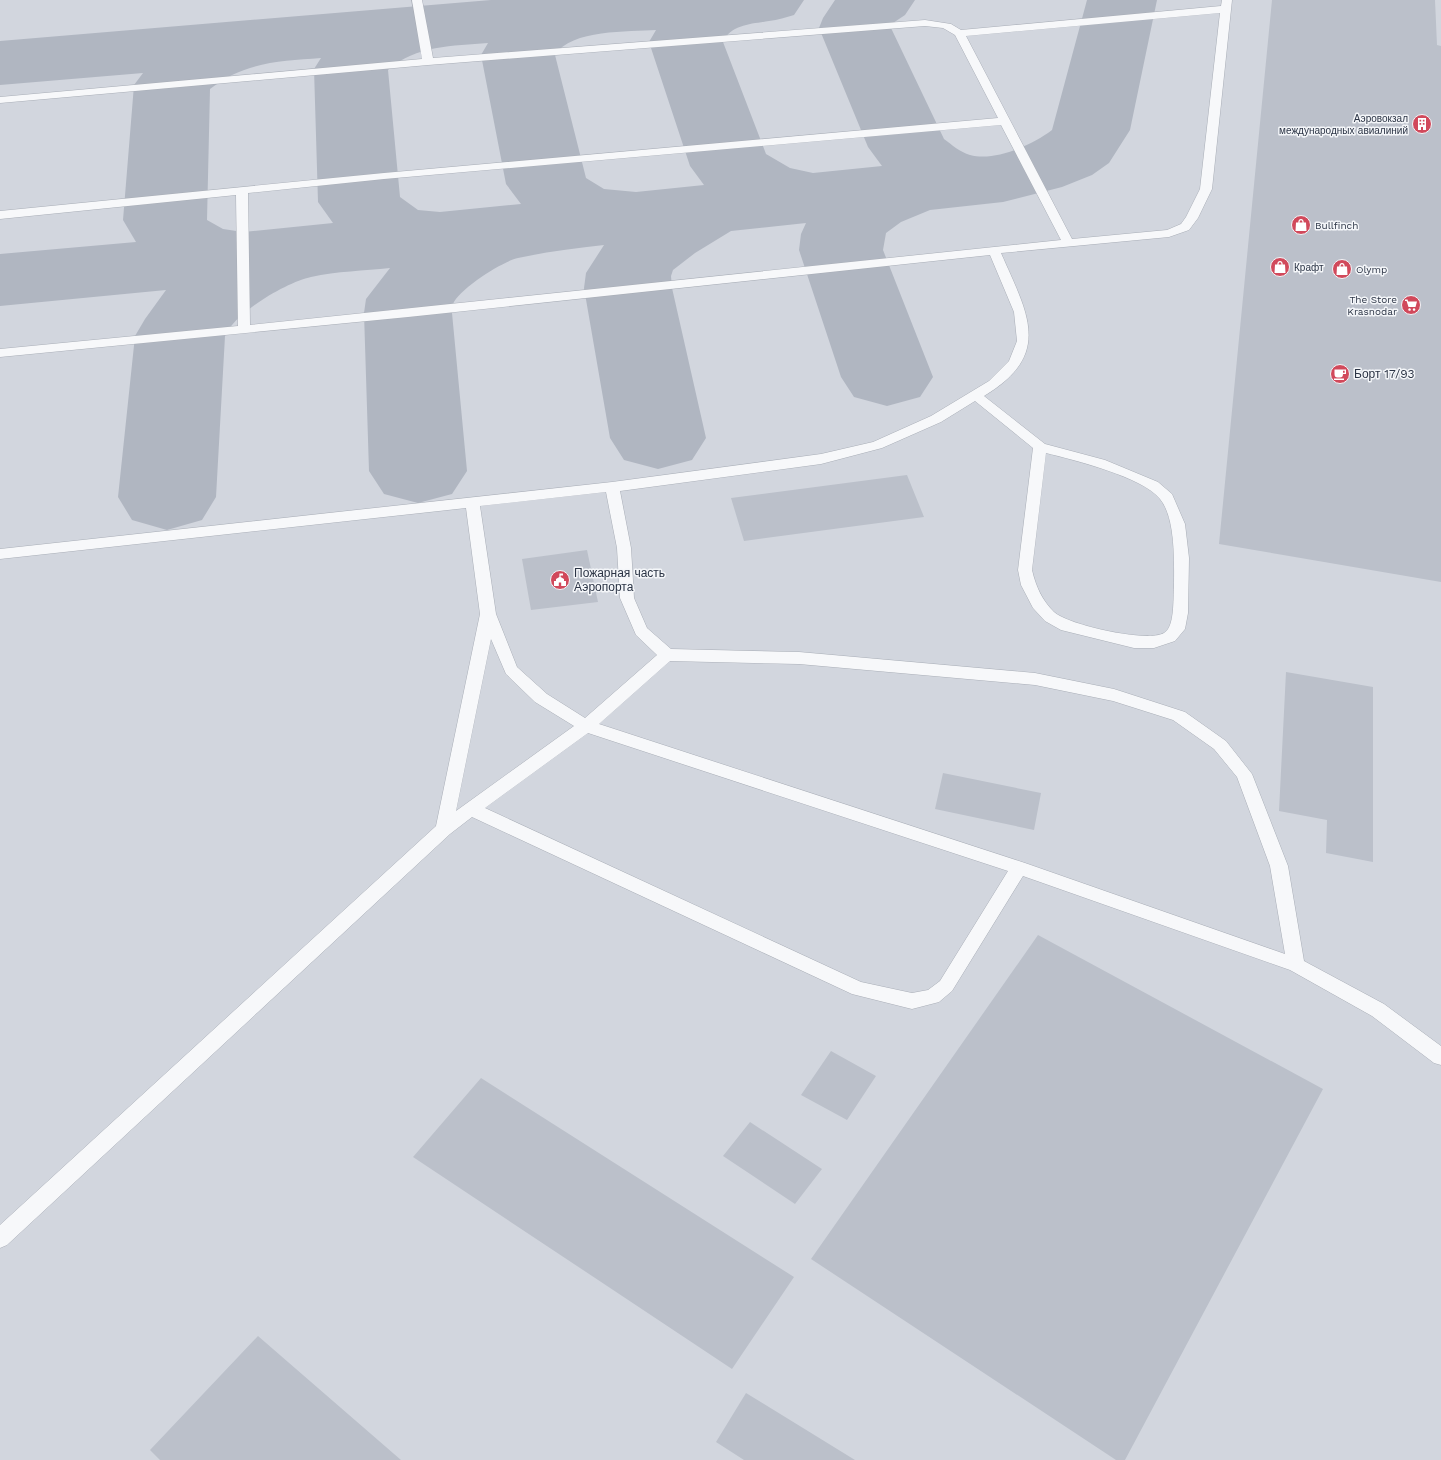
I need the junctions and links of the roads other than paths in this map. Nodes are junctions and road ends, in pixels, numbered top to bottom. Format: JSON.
{"nodes":[{"id":1,"x":417,"y":0,"type":"edge"},
{"id":2,"x":1227,"y":5,"type":"edge"},
{"id":3,"x":958,"y":33,"type":"junction"},
{"id":4,"x":428,"y":62,"type":"junction"},
{"id":5,"x":0,"y":100,"type":"edge"},
{"id":6,"x":1005,"y":121,"type":"junction"},
{"id":7,"x":242,"y":190,"type":"junction"},
{"id":8,"x":0,"y":215,"type":"edge"},
{"id":9,"x":1068,"y":242,"type":"junction"},
{"id":10,"x":994,"y":250,"type":"junction"},
{"id":11,"x":244,"y":330,"type":"junction"},
{"id":12,"x":0,"y":353,"type":"edge"},
{"id":13,"x":975,"y":395,"type":"junction"},
{"id":14,"x":1040,"y":447,"type":"junction"},
{"id":15,"x":612,"y":487,"type":"junction"},
{"id":16,"x":472,"y":502,"type":"junction"},
{"id":17,"x":0,"y":554,"type":"edge"},
{"id":18,"x":488,"y":614,"type":"junction"},
{"id":19,"x":668,"y":655,"type":"junction"},
{"id":20,"x":586,"y":726,"type":"junction"},
{"id":21,"x":470,"y":809,"type":"junction"},
{"id":22,"x":444,"y":829,"type":"junction"},
{"id":23,"x":1019,"y":868,"type":"junction"},
{"id":24,"x":1296,"y":965,"type":"junction"},
{"id":25,"x":1441,"y":1057,"type":"edge"},
{"id":26,"x":0,"y":1238,"type":"edge"}],
"edges":[{"from":1,"to":4,"type":"lane"},
{"from":2,"to":3,"type":"lane"},
{"from":2,"to":9,"type":"lane"},
{"from":3,"to":4,"type":"lane"},
{"from":3,"to":6,"type":"lane"},
{"from":4,"to":5,"type":"lane"},
{"from":6,"to":7,"type":"lane"},
{"from":6,"to":9,"type":"lane"},
{"from":7,"to":8,"type":"lane"},
{"from":7,"to":11,"type":"lane"},
{"from":9,"to":10,"type":"lane"},
{"from":10,"to":11,"type":"lane"},
{"from":10,"to":13,"type":"lane"},
{"from":11,"to":12,"type":"lane"},
{"from":13,"to":14,"type":"lane"},
{"from":13,"to":15,"type":"lane"},
{"from":14,"to":14,"type":"lane"},
{"from":15,"to":16,"type":"lane"},
{"from":15,"to":19,"type":"lane"},
{"from":16,"to":17,"type":"lane"},
{"from":16,"to":18,"type":"lane"},
{"from":18,"to":20,"type":"lane"},
{"from":18,"to":22,"type":"lane"},
{"from":19,"to":20,"type":"lane"},
{"from":19,"to":24,"type":"lane"},
{"from":20,"to":21,"type":"lane"},
{"from":20,"to":23,"type":"lane"},
{"from":21,"to":22,"type":"lane"},
{"from":21,"to":23,"type":"lane"},
{"from":22,"to":26,"type":"lane"},
{"from":23,"to":24,"type":"lane"},
{"from":24,"to":25,"type":"lane"}]}
